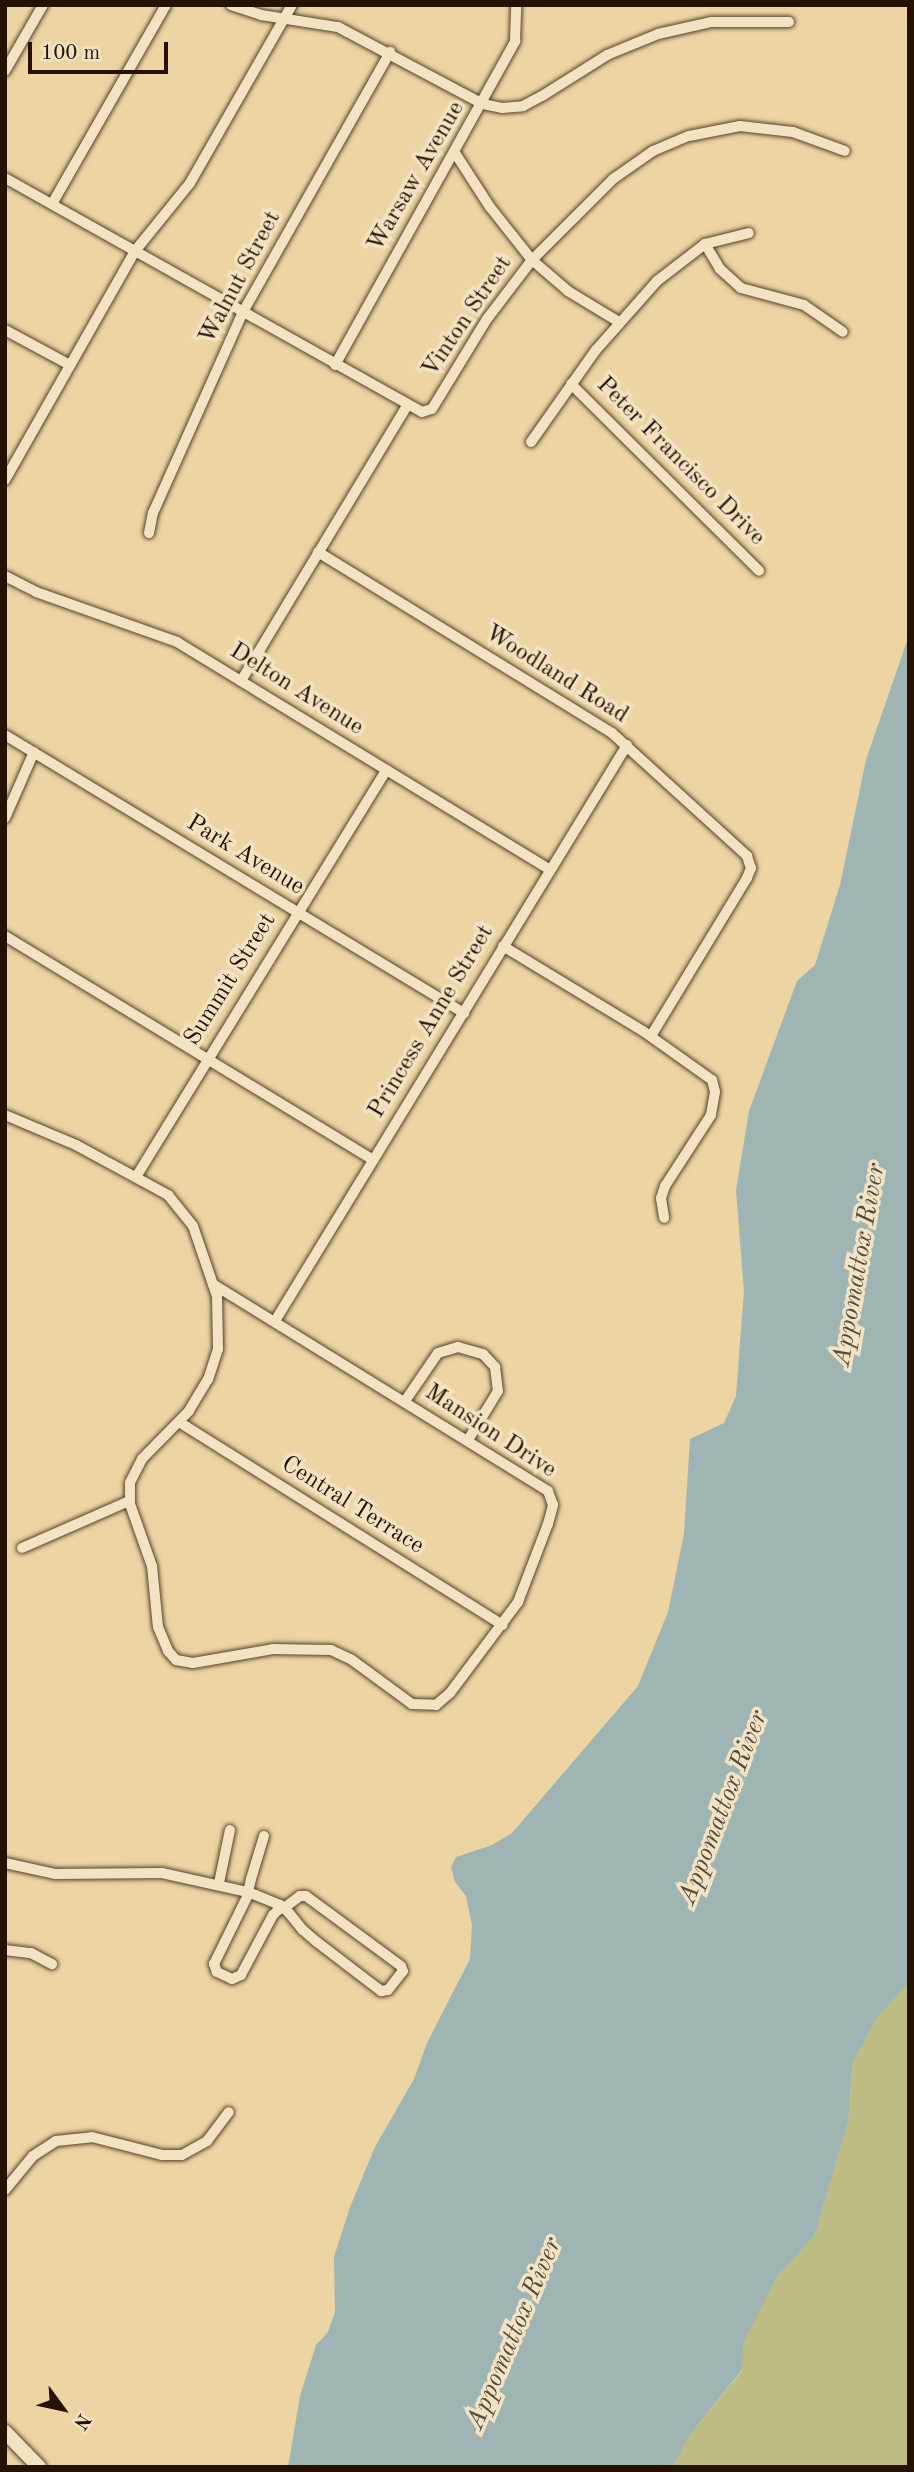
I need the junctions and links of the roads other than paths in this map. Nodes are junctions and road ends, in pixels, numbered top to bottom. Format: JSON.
{"nodes":[{"id":1,"x":43,"y":5,"type":"edge"},
{"id":2,"x":166,"y":5,"type":"edge"},
{"id":3,"x":231,"y":5,"type":"edge"},
{"id":4,"x":292,"y":5,"type":"edge"},
{"id":5,"x":516,"y":5,"type":"edge"},
{"id":6,"x":285,"y":17,"type":"junction"},
{"id":7,"x":789,"y":22,"type":"dead end"},
{"id":8,"x":390,"y":52,"type":"junction"},
{"id":9,"x":5,"y":71,"type":"edge"},
{"id":10,"x":483,"y":104,"type":"junction"},
{"id":11,"x":845,"y":151,"type":"dead end"},
{"id":12,"x":455,"y":153,"type":"junction"},
{"id":13,"x":5,"y":178,"type":"edge"},
{"id":14,"x":51,"y":204,"type":"junction"},
{"id":15,"x":749,"y":233,"type":"dead end"},
{"id":16,"x":705,"y":244,"type":"junction"},
{"id":17,"x":135,"y":251,"type":"junction"},
{"id":18,"x":532,"y":260,"type":"junction"},
{"id":19,"x":243,"y":312,"type":"junction"},
{"id":20,"x":619,"y":322,"type":"junction"},
{"id":21,"x":5,"y":330,"type":"edge"},
{"id":22,"x":843,"y":332,"type":"dead end"},
{"id":23,"x":71,"y":365,"type":"junction"},
{"id":24,"x":335,"y":365,"type":"junction"},
{"id":25,"x":571,"y":384,"type":"junction"},
{"id":26,"x":408,"y":404,"type":"junction"},
{"id":27,"x":531,"y":442,"type":"dead end"},
{"id":28,"x":6,"y":478,"type":"edge"},
{"id":29,"x":149,"y":533,"type":"dead end"},
{"id":30,"x":318,"y":552,"type":"junction"},
{"id":31,"x":759,"y":571,"type":"dead end"},
{"id":32,"x":5,"y":576,"type":"edge"},
{"id":33,"x":241,"y":681,"type":"junction"},
{"id":34,"x":5,"y":735,"type":"edge"},
{"id":35,"x":627,"y":745,"type":"junction"},
{"id":36,"x":34,"y":752,"type":"junction"},
{"id":37,"x":386,"y":770,"type":"junction"},
{"id":38,"x":5,"y":818,"type":"edge"},
{"id":39,"x":550,"y":870,"type":"junction"},
{"id":40,"x":298,"y":913,"type":"junction"},
{"id":41,"x":5,"y":936,"type":"edge"},
{"id":42,"x":503,"y":946,"type":"junction"},
{"id":43,"x":464,"y":1013,"type":"junction"},
{"id":44,"x":651,"y":1036,"type":"junction"},
{"id":45,"x":207,"y":1059,"type":"junction"},
{"id":46,"x":5,"y":1115,"type":"edge"},
{"id":47,"x":373,"y":1160,"type":"junction"},
{"id":48,"x":136,"y":1177,"type":"junction"},
{"id":49,"x":664,"y":1218,"type":"dead end"},
{"id":50,"x":213,"y":1284,"type":"junction"},
{"id":51,"x":275,"y":1321,"type":"junction"},
{"id":52,"x":405,"y":1401,"type":"junction"},
{"id":53,"x":179,"y":1422,"type":"junction"},
{"id":54,"x":468,"y":1440,"type":"junction"},
{"id":55,"x":129,"y":1501,"type":"junction"},
{"id":56,"x":22,"y":1548,"type":"dead end"},
{"id":57,"x":503,"y":1625,"type":"junction"},
{"id":58,"x":230,"y":1830,"type":"dead end"},
{"id":59,"x":264,"y":1836,"type":"dead end"},
{"id":60,"x":5,"y":1863,"type":"edge"},
{"id":61,"x":219,"y":1883,"type":"junction"},
{"id":62,"x":248,"y":1892,"type":"junction"},
{"id":63,"x":284,"y":1908,"type":"junction"},
{"id":64,"x":5,"y":1950,"type":"edge"},
{"id":65,"x":52,"y":1964,"type":"dead end"},
{"id":66,"x":229,"y":2112,"type":"dead end"},
{"id":67,"x":5,"y":2190,"type":"edge"},
{"id":68,"x":5,"y":2432,"type":"edge"},
{"id":69,"x":39,"y":2467,"type":"edge"}],
"edges":[{"from":1,"to":9,"type":"street"},
{"from":2,"to":14,"type":"street"},
{"from":3,"to":6,"type":"street"},
{"from":4,"to":6,"type":"street"},
{"from":5,"to":10,"type":"street","name":"Warsaw Avenue"},
{"from":6,"to":8,"type":"street"},
{"from":6,"to":17,"type":"street"},
{"from":7,"to":10,"type":"street"},
{"from":8,"to":10,"type":"street"},
{"from":8,"to":19,"type":"street","name":"Walnut Street"},
{"from":10,"to":12,"type":"street","name":"Warsaw Avenue"},
{"from":11,"to":18,"type":"street","name":"Vinton Street"},
{"from":12,"to":18,"type":"street"},
{"from":12,"to":24,"type":"street","name":"Warsaw Avenue"},
{"from":13,"to":14,"type":"street"},
{"from":14,"to":17,"type":"street"},
{"from":15,"to":16,"type":"street"},
{"from":16,"to":20,"type":"street"},
{"from":16,"to":22,"type":"street"},
{"from":17,"to":19,"type":"street"},
{"from":17,"to":23,"type":"street"},
{"from":18,"to":20,"type":"street"},
{"from":18,"to":26,"type":"street","name":"Vinton Street"},
{"from":19,"to":24,"type":"street"},
{"from":19,"to":29,"type":"street","name":"Walnut Street"},
{"from":20,"to":25,"type":"street"},
{"from":21,"to":23,"type":"street"},
{"from":23,"to":28,"type":"street"},
{"from":24,"to":26,"type":"street"},
{"from":25,"to":27,"type":"street"},
{"from":25,"to":31,"type":"street","name":"Peter Francisco Drive"},
{"from":26,"to":30,"type":"street","name":"Vinton Street"},
{"from":30,"to":33,"type":"street","name":"Vinton Street"},
{"from":30,"to":35,"type":"street","name":"Woodland Road"},
{"from":32,"to":33,"type":"street","name":"Delton Avenue"},
{"from":33,"to":37,"type":"street","name":"Delton Avenue"},
{"from":34,"to":36,"type":"street","name":"Park Avenue"},
{"from":35,"to":39,"type":"street","name":"Princess Anne Street"},
{"from":35,"to":44,"type":"street","name":"Woodland Road"},
{"from":36,"to":38,"type":"street"},
{"from":36,"to":40,"type":"street","name":"Park Avenue"},
{"from":37,"to":39,"type":"street","name":"Delton Avenue"},
{"from":37,"to":40,"type":"street","name":"Summit Street"},
{"from":39,"to":42,"type":"street","name":"Princess Anne Street"},
{"from":40,"to":43,"type":"street","name":"Park Avenue"},
{"from":40,"to":45,"type":"street","name":"Summit Street"},
{"from":41,"to":45,"type":"street"},
{"from":42,"to":43,"type":"street","name":"Princess Anne Street"},
{"from":42,"to":44,"type":"street"},
{"from":43,"to":47,"type":"street","name":"Princess Anne Street"},
{"from":44,"to":49,"type":"street"},
{"from":45,"to":47,"type":"street"},
{"from":45,"to":48,"type":"street","name":"Summit Street"},
{"from":46,"to":48,"type":"street"},
{"from":47,"to":51,"type":"street","name":"Princess Anne Street"},
{"from":48,"to":50,"type":"street"},
{"from":50,"to":51,"type":"street","name":"Mansion Drive"},
{"from":50,"to":53,"type":"street"},
{"from":51,"to":52,"type":"street","name":"Mansion Drive"},
{"from":52,"to":54,"type":"street","name":"Mansion Drive"},
{"from":52,"to":54,"type":"street"},
{"from":53,"to":55,"type":"street"},
{"from":53,"to":57,"type":"street","name":"Central Terrace"},
{"from":54,"to":57,"type":"street","name":"Mansion Drive"},
{"from":55,"to":56,"type":"street"},
{"from":55,"to":57,"type":"street","name":"Mansion Drive"},
{"from":58,"to":61,"type":"street"},
{"from":59,"to":62,"type":"street"},
{"from":60,"to":61,"type":"street"},
{"from":61,"to":62,"type":"street"},
{"from":62,"to":63,"type":"street"},
{"from":62,"to":63,"type":"street"},
{"from":63,"to":63,"type":"street"},
{"from":64,"to":65,"type":"street"},
{"from":66,"to":67,"type":"street"},
{"from":68,"to":69,"type":"street"}]}
